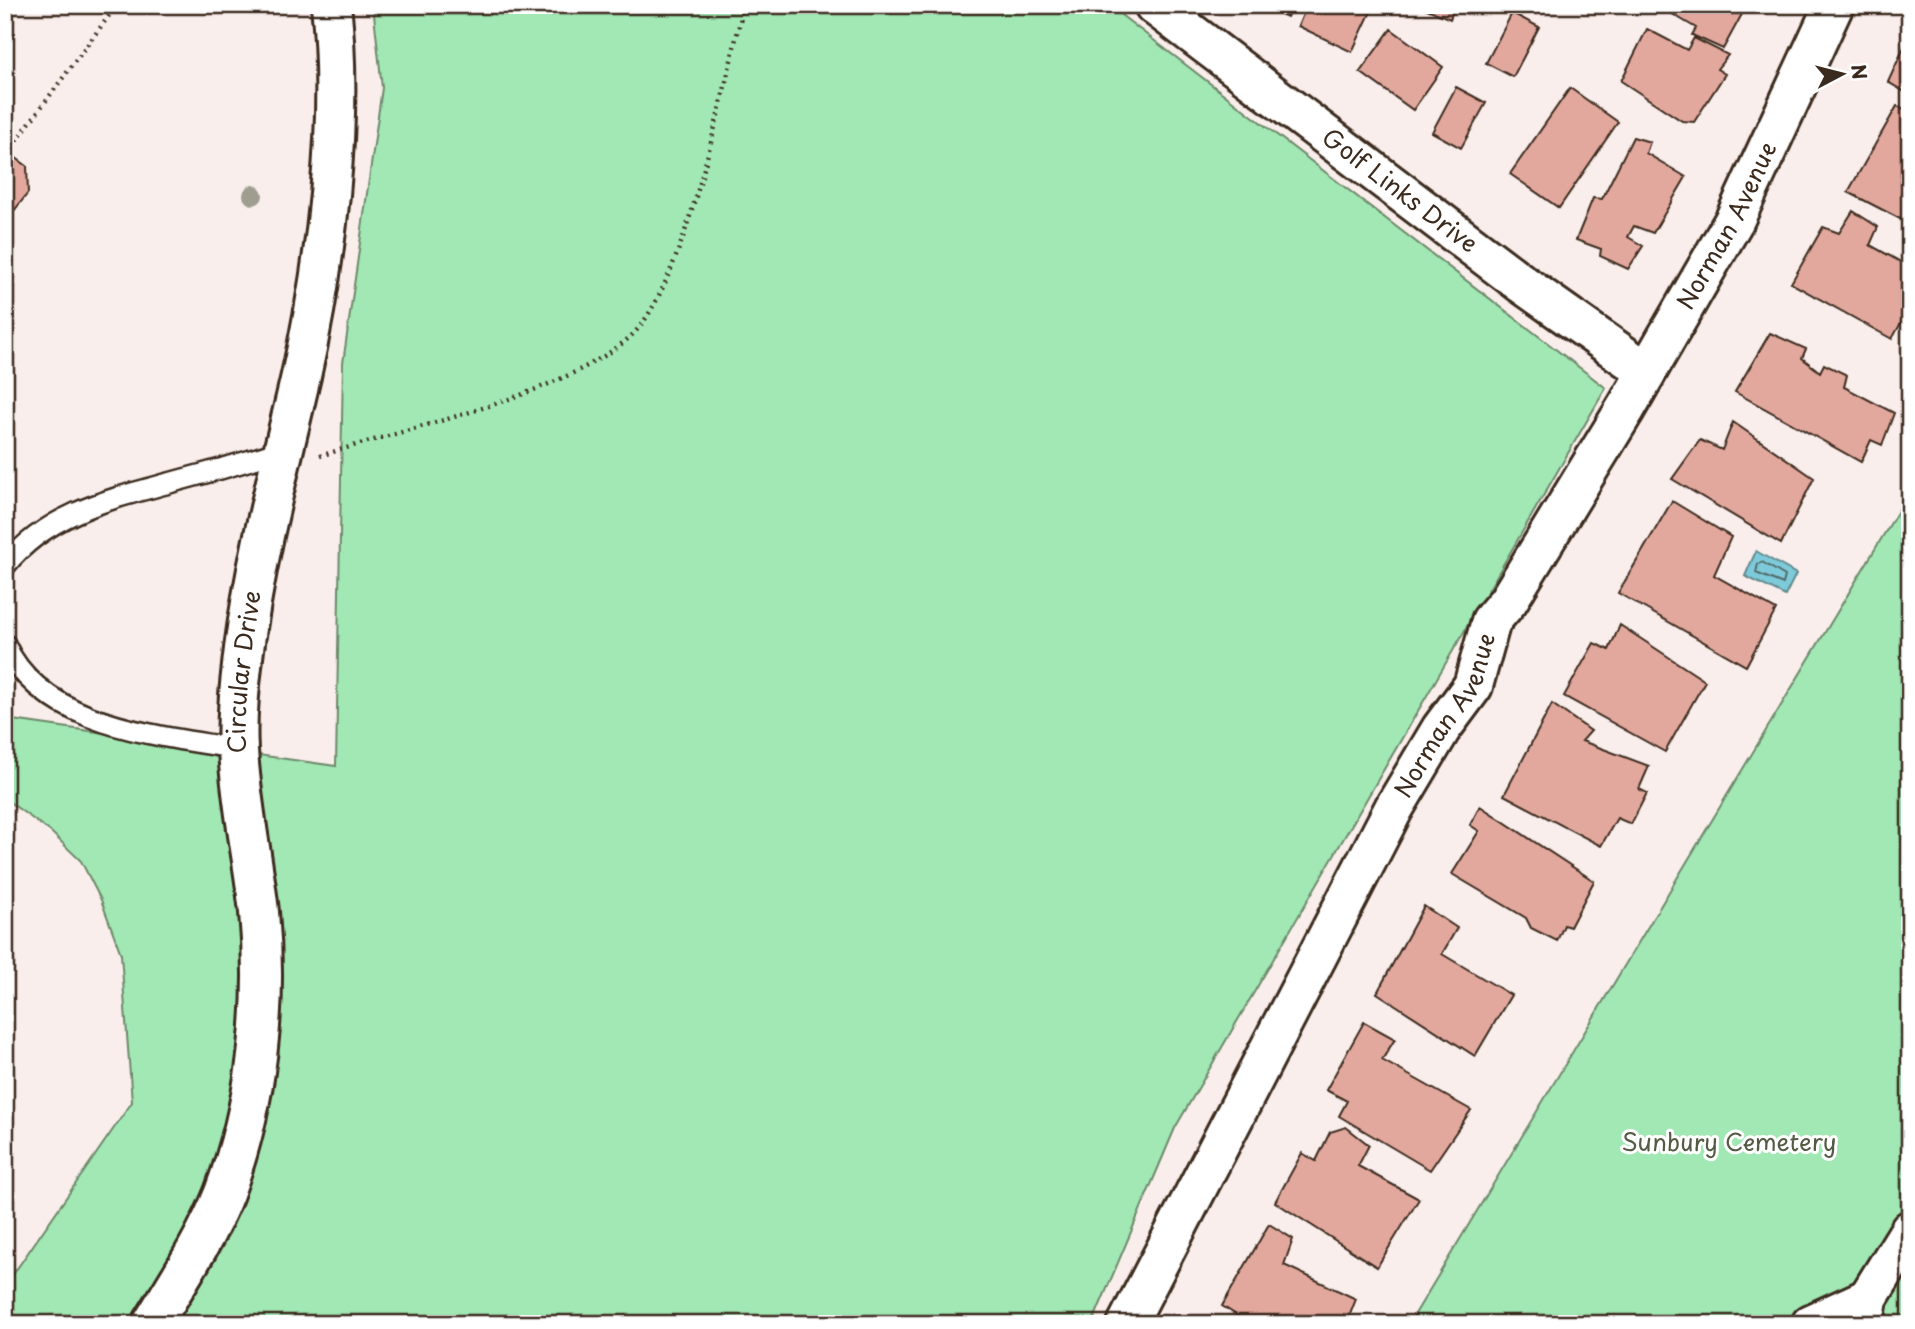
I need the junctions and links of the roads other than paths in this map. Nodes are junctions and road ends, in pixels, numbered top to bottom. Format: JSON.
{"nodes":[{"id":1,"x":331,"y":5,"type":"edge"},
{"id":2,"x":1154,"y":5,"type":"edge"},
{"id":3,"x":1834,"y":5,"type":"edge"},
{"id":4,"x":1647,"y":372,"type":"junction"},
{"id":5,"x":281,"y":459,"type":"junction"},
{"id":6,"x":5,"y":566,"type":"edge"},
{"id":7,"x":5,"y":644,"type":"edge"},
{"id":8,"x":237,"y":749,"type":"junction"},
{"id":9,"x":1910,"y":1230,"type":"edge"},
{"id":10,"x":1866,"y":1311,"type":"edge"},
{"id":11,"x":152,"y":1324,"type":"edge"},
{"id":12,"x":1127,"y":1324,"type":"edge"},
{"id":13,"x":1811,"y":1324,"type":"edge"}],
"edges":[{"from":1,"to":5,"type":"street","name":"Circular Drive"},
{"from":2,"to":4,"type":"street","name":"Golf Links Drive"},
{"from":3,"to":4,"type":"street","name":"Norman Avenue"},
{"from":4,"to":12,"type":"street","name":"Norman Avenue"},
{"from":5,"to":6,"type":"lane"},
{"from":5,"to":8,"type":"street","name":"Circular Drive"},
{"from":7,"to":8,"type":"lane"},
{"from":8,"to":11,"type":"street","name":"Circular Drive"},
{"from":9,"to":10,"type":"street"},
{"from":10,"to":13,"type":"street"}]}
